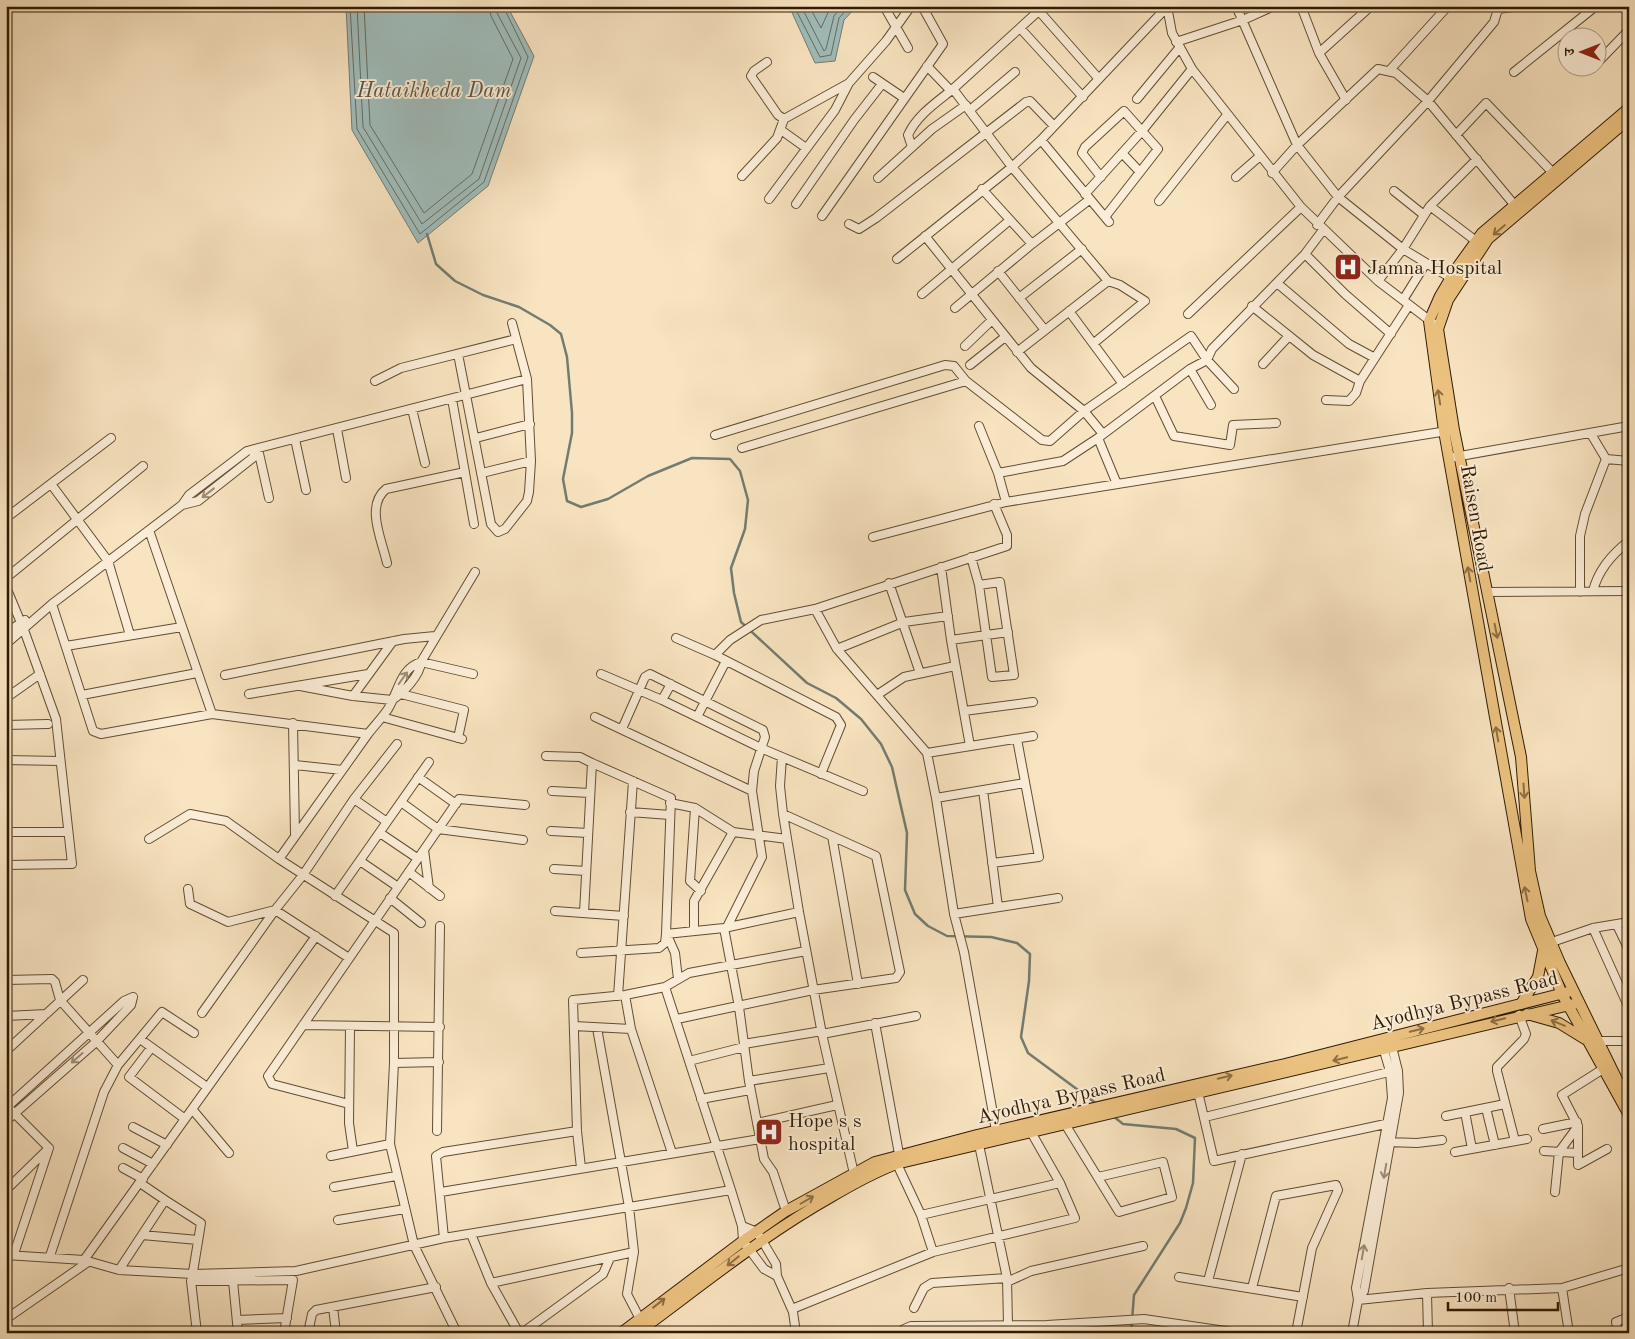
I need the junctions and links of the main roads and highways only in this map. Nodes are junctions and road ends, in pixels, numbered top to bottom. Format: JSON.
{"nodes":[{"id":1,"x":1629,"y":108,"type":"edge"},
{"id":2,"x":1629,"y":119,"type":"edge"},
{"id":3,"x":1556,"y":176,"type":"junction"},
{"id":4,"x":1517,"y":208,"type":"junction"},
{"id":5,"x":1449,"y":431,"type":"junction"},
{"id":6,"x":1454,"y":457,"type":"junction"},
{"id":7,"x":1522,"y":762,"type":"junction"},
{"id":8,"x":1503,"y":765,"type":"junction"},
{"id":9,"x":1548,"y":945,"type":"junction"},
{"id":10,"x":1574,"y":990,"type":"junction"},
{"id":11,"x":1562,"y":994,"type":"junction"},
{"id":12,"x":1580,"y":1002,"type":"junction"},
{"id":13,"x":1568,"y":1005,"type":"junction"},
{"id":14,"x":1521,"y":1011,"type":"junction"},
{"id":15,"x":1588,"y":1040,"type":"junction"},
{"id":16,"x":1386,"y":1043,"type":"junction"},
{"id":17,"x":1629,"y":1103,"type":"edge"},
{"id":18,"x":1129,"y":1104,"type":"junction"},
{"id":19,"x":1629,"y":1115,"type":"edge"},
{"id":20,"x":1081,"y":1116,"type":"junction"},
{"id":21,"x":997,"y":1135,"type":"junction"},
{"id":22,"x":855,"y":1178,"type":"junction"},
{"id":23,"x":760,"y":1235,"type":"junction"},
{"id":24,"x":645,"y":1326,"type":"edge"},
{"id":25,"x":621,"y":1333,"type":"edge"},
{"id":26,"x":637,"y":1333,"type":"edge"}],
"edges":[{"from":1,"to":3,"type":"main road","name":"Raisen Road"},
{"from":2,"to":3,"type":"main road","name":"Raisen Road"},
{"from":3,"to":4,"type":"main road","name":"Raisen Road"},
{"from":4,"to":5,"type":"main road","name":"Raisen Road","one_way":true},
{"from":5,"to":4,"type":"main road","name":"Raisen Road","one_way":true},
{"from":5,"to":6,"type":"main road","name":"Raisen Road"},
{"from":6,"to":7,"type":"main road","name":"Raisen Road","one_way":true},
{"from":8,"to":6,"type":"main road","name":"Raisen Road","one_way":true},
{"from":7,"to":8,"type":"main road"},
{"from":7,"to":9,"type":"main road","name":"Raisen Road","one_way":true},
{"from":9,"to":8,"type":"main road","name":"Raisen Road","one_way":true},
{"from":9,"to":10,"type":"main road","name":"Raisen Road"},
{"from":9,"to":11,"type":"main road","name":"Raisen Road"},
{"from":9,"to":14,"type":"main road"},
{"from":10,"to":11,"type":"main road","name":"Ayodhya Bypass Road"},
{"from":10,"to":12,"type":"main road","name":"Raisen Road"},
{"from":11,"to":13,"type":"main road","name":"Raisen Road"},
{"from":11,"to":14,"type":"main road","name":"Ayodhya Bypass Road"},
{"from":12,"to":13,"type":"main road","name":"Ayodhya Bypass Road"},
{"from":12,"to":17,"type":"main road","name":"Raisen Road"},
{"from":13,"to":14,"type":"main road","name":"Ayodhya Bypass Road"},
{"from":13,"to":15,"type":"main road","name":"Raisen Road"},
{"from":15,"to":14,"type":"main road","one_way":true},
{"from":14,"to":16,"type":"main road","name":"Ayodhya Bypass Road"},
{"from":15,"to":19,"type":"main road","name":"Raisen Road"},
{"from":18,"to":16,"type":"main road","name":"Ayodhya Bypass Road","one_way":true},
{"from":16,"to":18,"type":"main road","name":"Ayodhya Bypass Road","one_way":true},
{"from":18,"to":20,"type":"main road","name":"Ayodhya Bypass Road"},
{"from":20,"to":21,"type":"main road","name":"Ayodhya Bypass Road"},
{"from":20,"to":21,"type":"main road","name":"Ayodhya Bypass Road"},
{"from":21,"to":22,"type":"main road","name":"Ayodhya Bypass Road"},
{"from":22,"to":23,"type":"main road","name":"Ayodhya Bypass Road"},
{"from":23,"to":22,"type":"main road","name":"Ayodhya Bypass Road","one_way":true},
{"from":23,"to":24,"type":"main road","name":"Ayodhya Bypass Road"},
{"from":24,"to":25,"type":"main road","name":"Ayodhya Bypass Road"},
{"from":24,"to":26,"type":"main road","name":"Ayodhya Bypass Road"}]}
